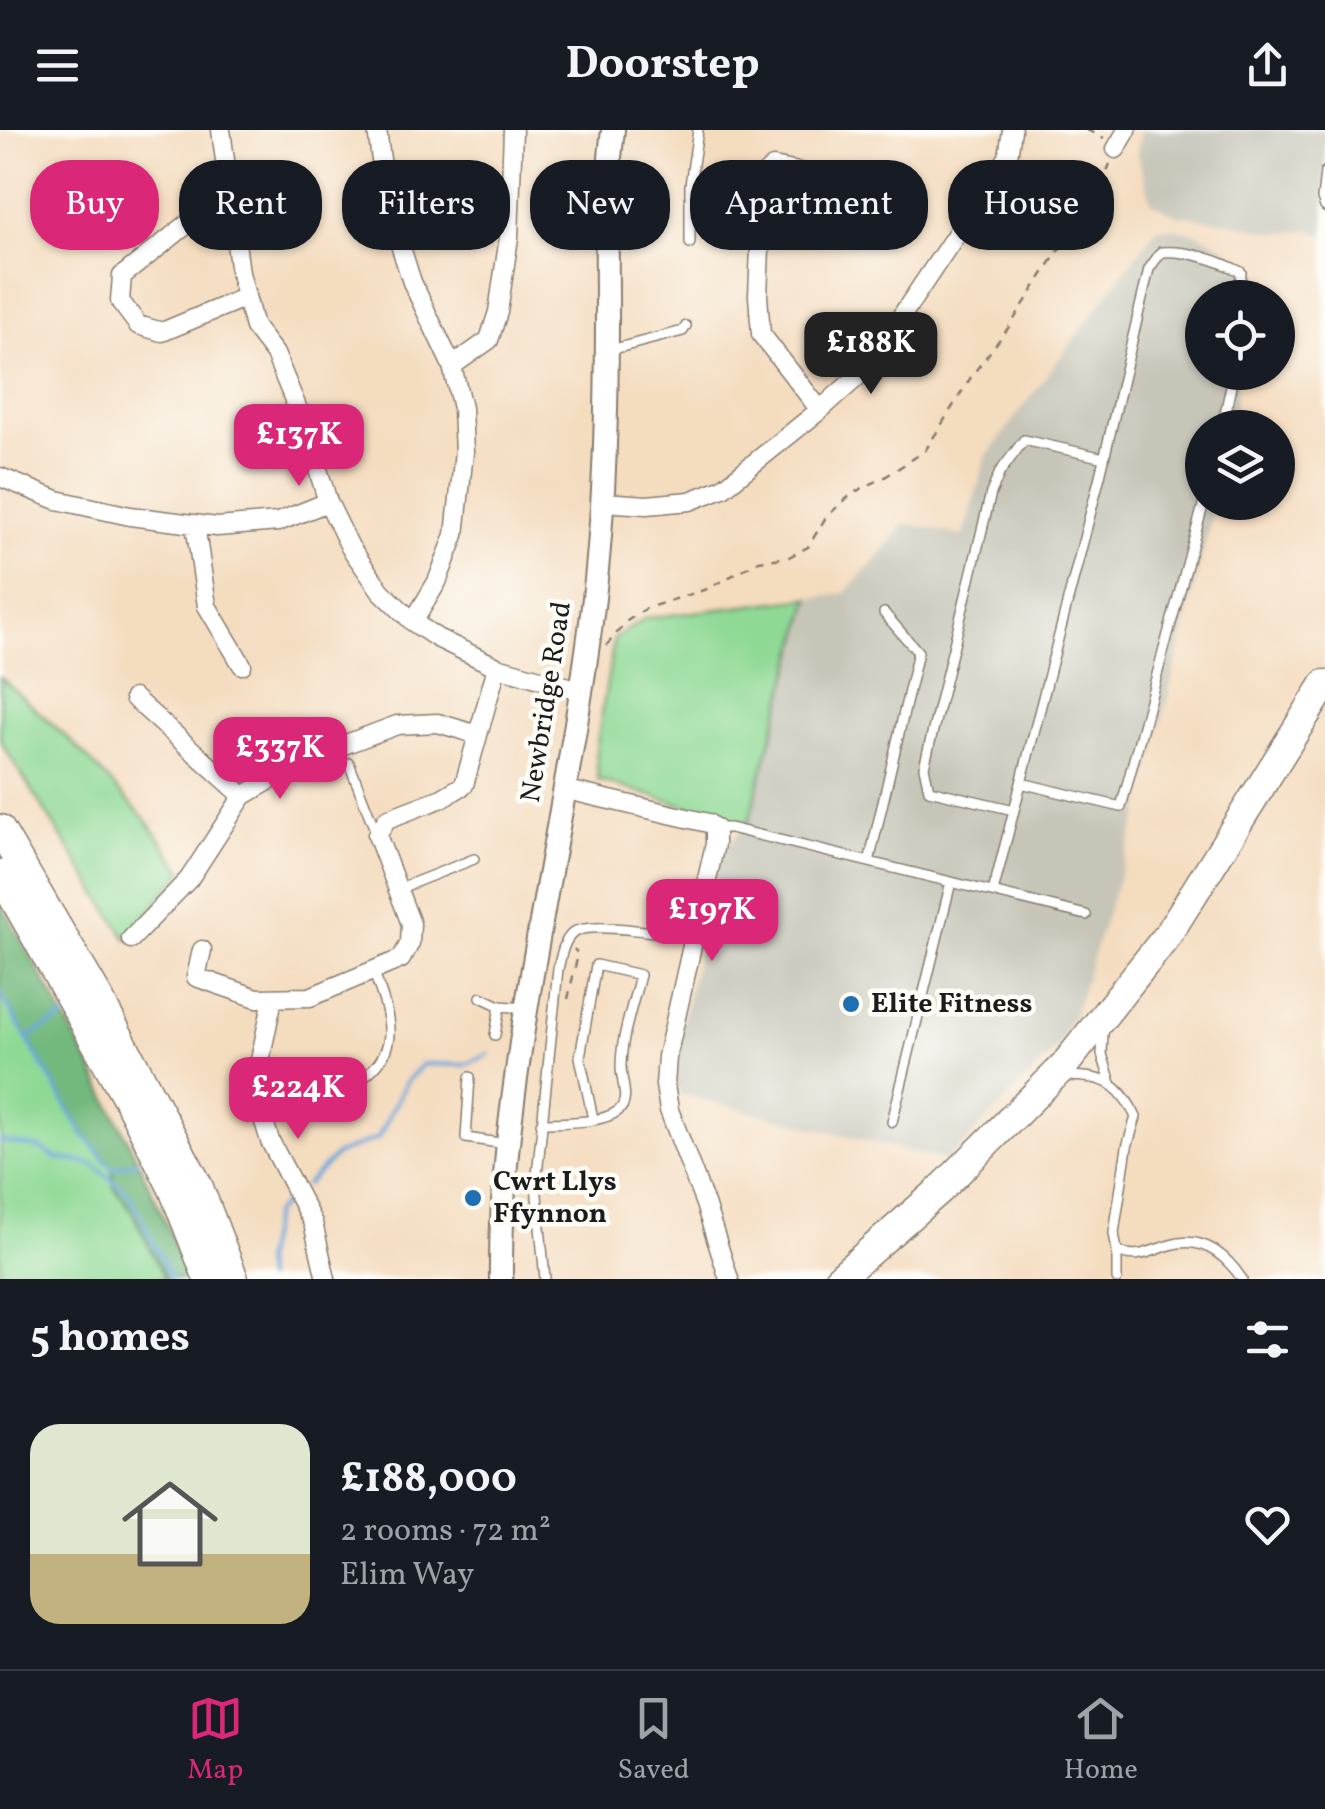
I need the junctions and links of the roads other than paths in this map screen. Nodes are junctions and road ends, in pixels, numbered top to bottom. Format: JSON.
{"nodes":[{"id":1,"x":222,"y":130,"type":"edge"},
{"id":2,"x":377,"y":130,"type":"edge"},
{"id":3,"x":513,"y":130,"type":"edge"},
{"id":4,"x":612,"y":130,"type":"edge"},
{"id":5,"x":698,"y":130,"type":"edge"},
{"id":6,"x":1012,"y":130,"type":"edge"},
{"id":7,"x":1127,"y":130,"type":"edge"},
{"id":8,"x":1116,"y":149,"type":"road end"},
{"id":9,"x":226,"y":160,"type":"edge"},
{"id":10,"x":694,"y":160,"type":"edge"},
{"id":11,"x":1325,"y":172,"type":"edge"},
{"id":12,"x":1325,"y":208,"type":"edge"},
{"id":13,"x":179,"y":230,"type":"edge"},
{"id":14,"x":237,"y":250,"type":"edge"},
{"id":15,"x":761,"y":250,"type":"edge"},
{"id":16,"x":1241,"y":280,"type":"edge"},
{"id":17,"x":246,"y":297,"type":"junction"},
{"id":18,"x":686,"y":326,"type":"dead end"},
{"id":19,"x":607,"y":351,"type":"junction"},
{"id":20,"x":452,"y":366,"type":"junction"},
{"id":21,"x":820,"y":410,"type":"junction"},
{"id":22,"x":1104,"y":458,"type":"junction"},
{"id":23,"x":0,"y":477,"type":"edge"},
{"id":24,"x":328,"y":502,"type":"junction"},
{"id":25,"x":603,"y":502,"type":"junction"},
{"id":26,"x":1199,"y":520,"type":"edge"},
{"id":27,"x":195,"y":524,"type":"junction"},
{"id":28,"x":884,"y":613,"type":"dead end"},
{"id":29,"x":414,"y":622,"type":"junction"},
{"id":30,"x":242,"y":665,"type":"dead end"},
{"id":31,"x":497,"y":667,"type":"junction"},
{"id":32,"x":1325,"y":684,"type":"edge"},
{"id":33,"x":580,"y":690,"type":"junction"},
{"id":34,"x":134,"y":698,"type":"dead end"},
{"id":35,"x":478,"y":735,"type":"junction"},
{"id":36,"x":349,"y":763,"type":"dead end"},
{"id":37,"x":1021,"y":784,"type":"junction"},
{"id":38,"x":563,"y":790,"type":"junction"},
{"id":39,"x":243,"y":796,"type":"junction"},
{"id":40,"x":1014,"y":810,"type":"junction"},
{"id":41,"x":715,"y":828,"type":"junction"},
{"id":42,"x":0,"y":830,"type":"edge"},
{"id":43,"x":377,"y":836,"type":"junction"},
{"id":44,"x":474,"y":859,"type":"dead end"},
{"id":45,"x":869,"y":862,"type":"junction"},
{"id":46,"x":0,"y":874,"type":"edge"},
{"id":47,"x":951,"y":882,"type":"junction"},
{"id":48,"x":398,"y":888,"type":"junction"},
{"id":49,"x":993,"y":892,"type":"junction"},
{"id":50,"x":594,"y":914,"type":"dead end"},
{"id":51,"x":1086,"y":915,"type":"dead end"},
{"id":52,"x":591,"y":926,"type":"junction"},
{"id":53,"x":693,"y":938,"type":"junction"},
{"id":54,"x":131,"y":939,"type":"dead end"},
{"id":55,"x":202,"y":950,"type":"dead end"},
{"id":56,"x":373,"y":970,"type":"junction"},
{"id":57,"x":480,"y":997,"type":"dead end"},
{"id":58,"x":274,"y":998,"type":"junction"},
{"id":59,"x":500,"y":1006,"type":"junction"},
{"id":60,"x":527,"y":1008,"type":"junction"},
{"id":61,"x":1105,"y":1013,"type":"junction"},
{"id":62,"x":495,"y":1035,"type":"dead end"},
{"id":63,"x":1054,"y":1076,"type":"junction"},
{"id":64,"x":363,"y":1077,"type":"dead end"},
{"id":65,"x":470,"y":1077,"type":"dead end"},
{"id":66,"x":1111,"y":1083,"type":"junction"},
{"id":67,"x":593,"y":1119,"type":"junction"},
{"id":68,"x":892,"y":1122,"type":"dead end"},
{"id":69,"x":541,"y":1123,"type":"junction"},
{"id":70,"x":506,"y":1144,"type":"junction"},
{"id":71,"x":1117,"y":1251,"type":"junction"},
{"id":72,"x":208,"y":1279,"type":"edge"},
{"id":73,"x":234,"y":1279,"type":"edge"},
{"id":74,"x":326,"y":1279,"type":"edge"},
{"id":75,"x":501,"y":1279,"type":"edge"},
{"id":76,"x":545,"y":1279,"type":"edge"},
{"id":77,"x":729,"y":1279,"type":"edge"},
{"id":78,"x":838,"y":1279,"type":"edge"},
{"id":79,"x":1118,"y":1279,"type":"edge"},
{"id":80,"x":1242,"y":1279,"type":"edge"}],
"edges":[{"from":1,"to":9,"type":"street"},
{"from":2,"to":20,"type":"street"},
{"from":3,"to":20,"type":"street"},
{"from":4,"to":19,"type":"main road","name":"Newbridge Road"},
{"from":5,"to":10,"type":"lane"},
{"from":6,"to":21,"type":"street"},
{"from":7,"to":8,"type":"street"},
{"from":11,"to":12,"type":"lane"},
{"from":13,"to":17,"type":"street"},
{"from":14,"to":17,"type":"street"},
{"from":15,"to":21,"type":"street"},
{"from":16,"to":22,"type":"lane"},
{"from":17,"to":24,"type":"street"},
{"from":18,"to":19,"type":"lane"},
{"from":19,"to":25,"type":"main road","name":"Newbridge Road"},
{"from":20,"to":29,"type":"street"},
{"from":21,"to":25,"type":"street"},
{"from":22,"to":37,"type":"lane"},
{"from":22,"to":40,"type":"lane"},
{"from":23,"to":27,"type":"street"},
{"from":24,"to":27,"type":"street"},
{"from":24,"to":29,"type":"street"},
{"from":25,"to":33,"type":"main road","name":"Newbridge Road"},
{"from":26,"to":37,"type":"lane"},
{"from":27,"to":30,"type":"street"},
{"from":28,"to":45,"type":"lane"},
{"from":29,"to":31,"type":"street"},
{"from":31,"to":33,"type":"street"},
{"from":31,"to":35,"type":"street"},
{"from":32,"to":61,"type":"main road"},
{"from":33,"to":38,"type":"main road","name":"Newbridge Road"},
{"from":34,"to":39,"type":"street"},
{"from":35,"to":39,"type":"street"},
{"from":35,"to":43,"type":"street"},
{"from":36,"to":43,"type":"lane"},
{"from":37,"to":40,"type":"lane"},
{"from":38,"to":41,"type":"street"},
{"from":38,"to":60,"type":"main road","name":"Newbridge Road"},
{"from":39,"to":54,"type":"street"},
{"from":40,"to":49,"type":"lane"},
{"from":41,"to":45,"type":"lane"},
{"from":41,"to":53,"type":"street"},
{"from":42,"to":73,"type":"main road"},
{"from":43,"to":48,"type":"street"},
{"from":44,"to":48,"type":"lane"},
{"from":45,"to":47,"type":"lane"},
{"from":46,"to":72,"type":"main road"},
{"from":47,"to":49,"type":"lane"},
{"from":47,"to":68,"type":"lane"},
{"from":48,"to":56,"type":"street"},
{"from":49,"to":51,"type":"lane"},
{"from":50,"to":52,"type":"lane"},
{"from":52,"to":53,"type":"lane"},
{"from":52,"to":69,"type":"lane"},
{"from":53,"to":77,"type":"street"},
{"from":55,"to":58,"type":"street"},
{"from":56,"to":58,"type":"street"},
{"from":56,"to":64,"type":"lane"},
{"from":57,"to":59,"type":"lane"},
{"from":58,"to":74,"type":"street"},
{"from":59,"to":60,"type":"lane"},
{"from":59,"to":62,"type":"lane"},
{"from":60,"to":70,"type":"main road","name":"Newbridge Road"},
{"from":61,"to":63,"type":"main road"},
{"from":61,"to":66,"type":"lane"},
{"from":63,"to":66,"type":"lane"},
{"from":63,"to":78,"type":"main road"},
{"from":65,"to":70,"type":"lane"},
{"from":66,"to":71,"type":"lane"},
{"from":67,"to":67,"type":"lane"},
{"from":67,"to":69,"type":"lane"},
{"from":69,"to":76,"type":"lane"},
{"from":70,"to":75,"type":"main road","name":"Newbridge Road"},
{"from":71,"to":79,"type":"lane"},
{"from":71,"to":80,"type":"lane"}]}
